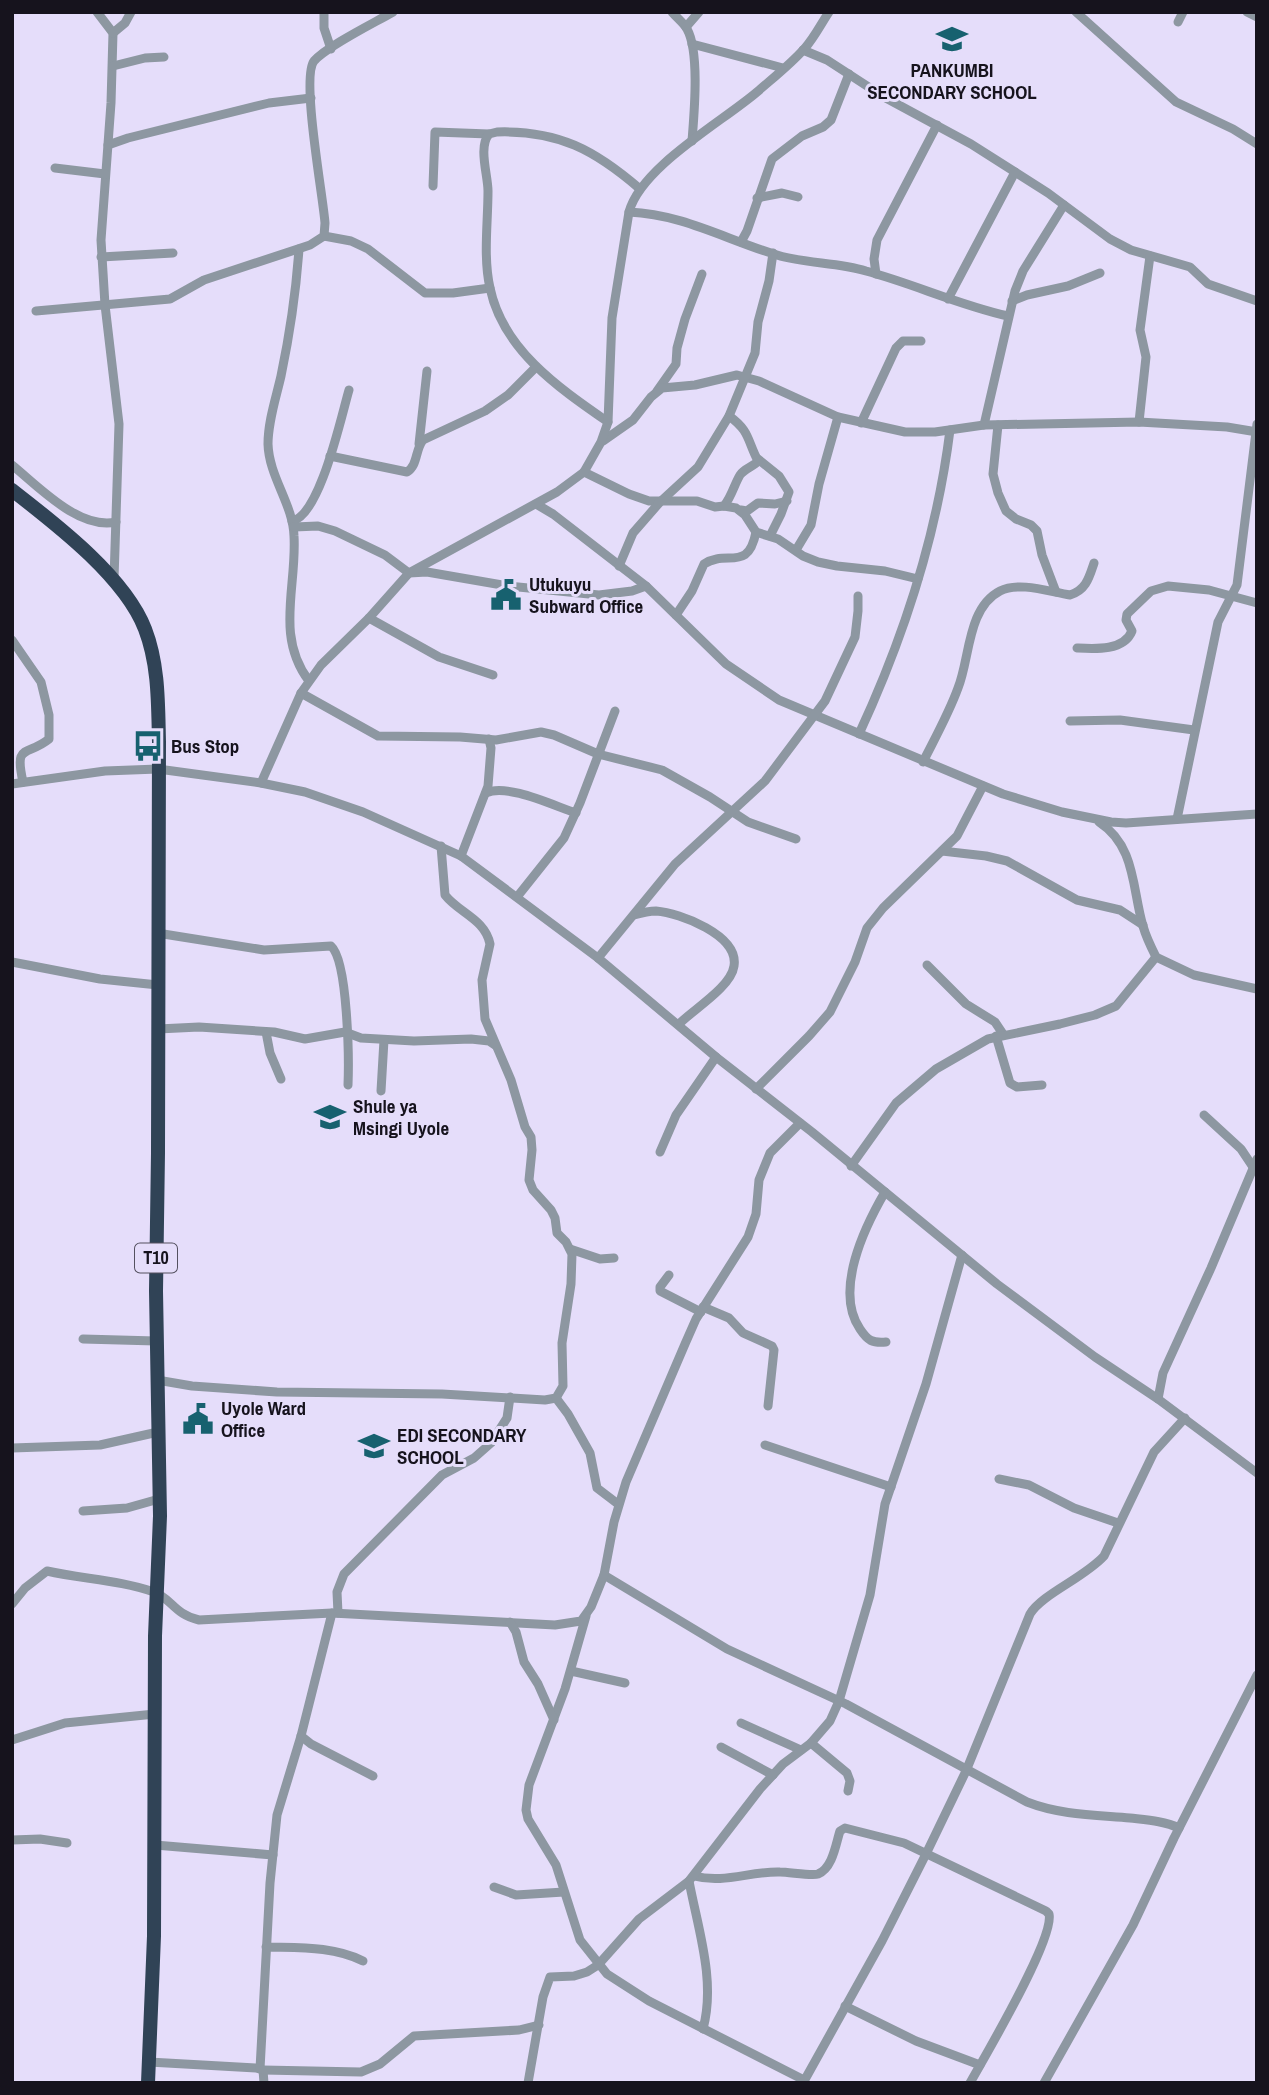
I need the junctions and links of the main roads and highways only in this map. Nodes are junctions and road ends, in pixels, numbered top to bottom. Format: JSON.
{"nodes":[{"id":1,"x":13,"y":493,"type":"edge"},
{"id":2,"x":148,"y":2083,"type":"edge"}],
"edges":[{"from":1,"to":2,"type":"highway","number":"T10"}]}
